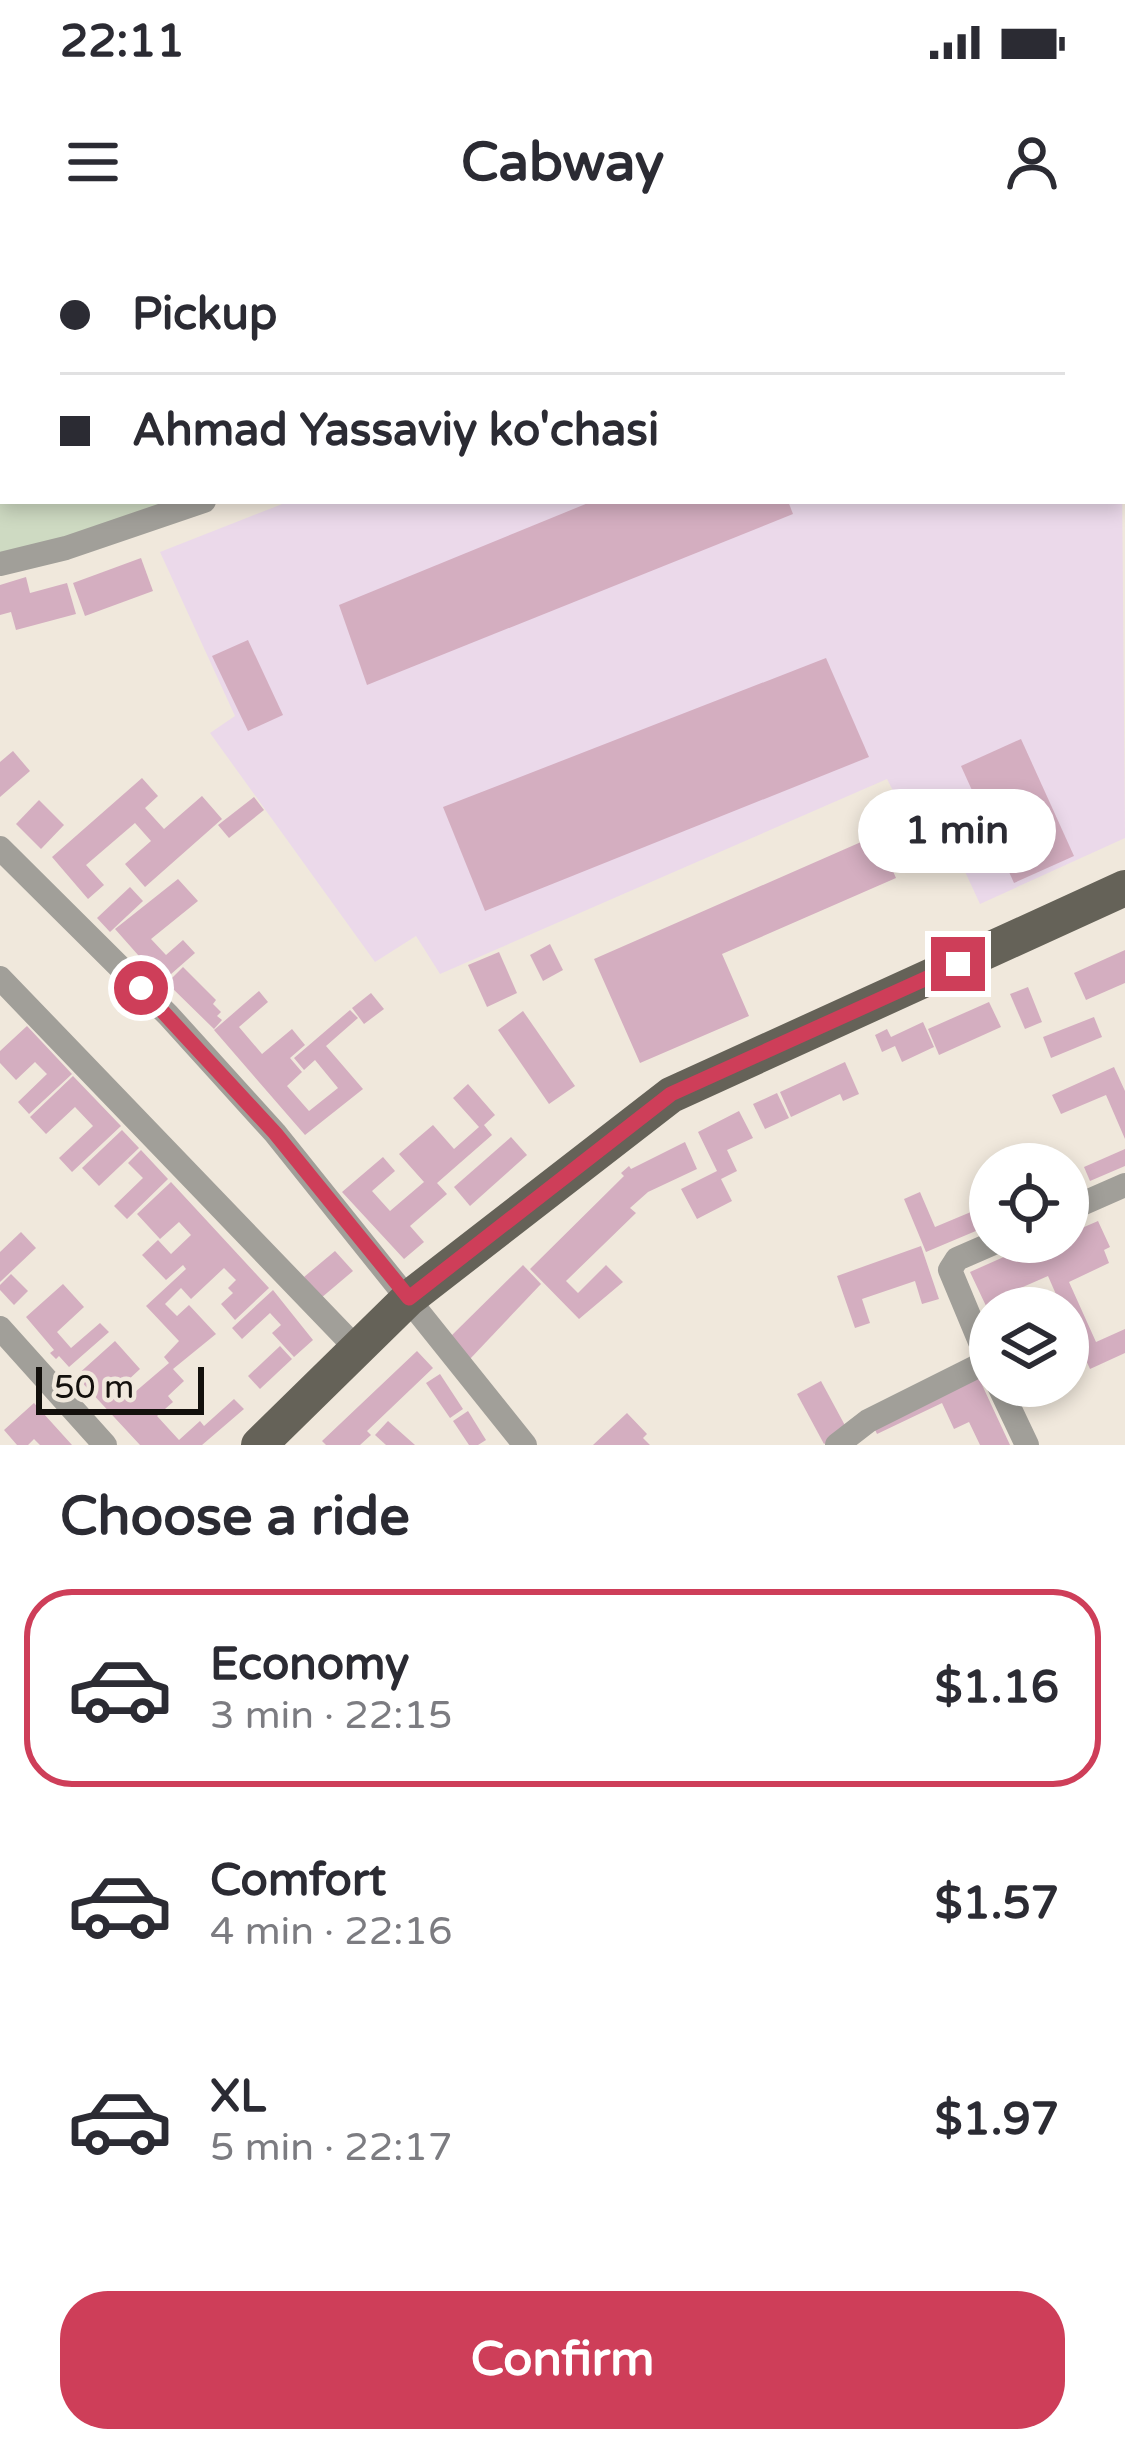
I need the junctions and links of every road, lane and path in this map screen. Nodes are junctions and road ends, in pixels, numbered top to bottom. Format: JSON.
{"nodes":[{"id":1,"x":195,"y":504,"type":"edge"},
{"id":2,"x":0,"y":564,"type":"edge"},
{"id":3,"x":0,"y":848,"type":"edge"},
{"id":4,"x":1125,"y":888,"type":"edge"},
{"id":5,"x":0,"y":978,"type":"edge"},
{"id":6,"x":1125,"y":1185,"type":"edge"},
{"id":7,"x":1089,"y":1201,"type":"edge"},
{"id":8,"x":969,"y":1254,"type":"edge"},
{"id":9,"x":409,"y":1298,"type":"junction"},
{"id":10,"x":969,"y":1316,"type":"edge"},
{"id":11,"x":0,"y":1328,"type":"edge"},
{"id":12,"x":357,"y":1349,"type":"junction"},
{"id":13,"x":969,"y":1373,"type":"edge"},
{"id":14,"x":1010,"y":1407,"type":"edge"},
{"id":15,"x":105,"y":1445,"type":"edge"},
{"id":16,"x":260,"y":1445,"type":"edge"},
{"id":17,"x":525,"y":1445,"type":"edge"},
{"id":18,"x":837,"y":1445,"type":"edge"},
{"id":19,"x":1027,"y":1445,"type":"edge"}],
"edges":[{"from":1,"to":2,"type":"street"},
{"from":3,"to":9,"type":"street"},
{"from":4,"to":9,"type":"main road"},
{"from":5,"to":12,"type":"street"},
{"from":6,"to":7,"type":"street"},
{"from":8,"to":10,"type":"street"},
{"from":9,"to":12,"type":"main road"},
{"from":9,"to":17,"type":"street"},
{"from":11,"to":15,"type":"street"},
{"from":12,"to":16,"type":"main road"},
{"from":13,"to":18,"type":"street"},
{"from":14,"to":19,"type":"street"}]}
